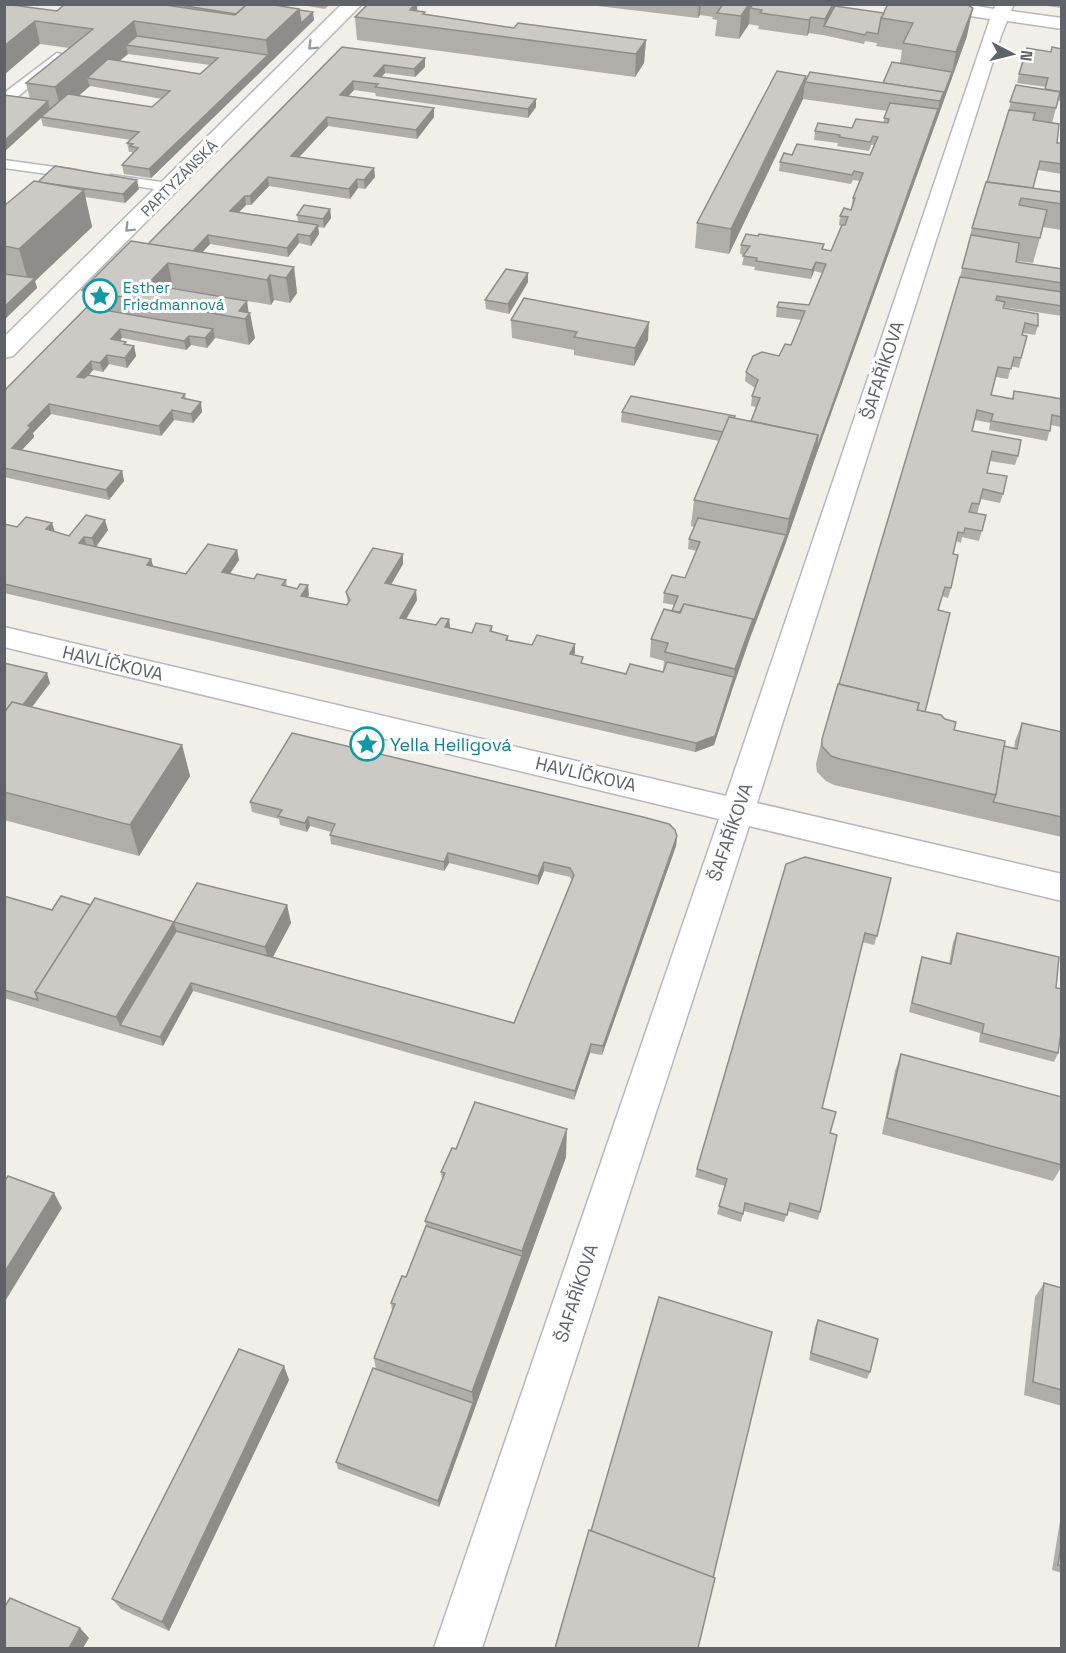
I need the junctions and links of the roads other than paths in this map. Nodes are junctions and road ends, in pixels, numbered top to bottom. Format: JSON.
{"nodes":[{"id":1,"x":353,"y":4,"type":"edge"},
{"id":2,"x":924,"y":4,"type":"edge"},
{"id":3,"x":1004,"y":10,"type":"edge"},
{"id":4,"x":1062,"y":24,"type":"edge"},
{"id":5,"x":57,"y":57,"type":"edge"},
{"id":6,"x":4,"y":97,"type":"edge"},
{"id":7,"x":4,"y":164,"type":"edge"},
{"id":8,"x":169,"y":187,"type":"junction"},
{"id":9,"x":4,"y":351,"type":"edge"},
{"id":10,"x":4,"y":637,"type":"edge"},
{"id":11,"x":737,"y":809,"type":"junction"},
{"id":12,"x":1062,"y":888,"type":"edge"},
{"id":13,"x":458,"y":1648,"type":"edge"}],
"edges":[{"from":1,"to":8,"type":"street","name":"PARTYZÁNSKÁ","one_way":true},
{"from":2,"to":3,"type":"street"},
{"from":3,"to":4,"type":"street"},
{"from":3,"to":11,"type":"street","name":"ŠAFAŘÍKOVA"},
{"from":5,"to":6,"type":"lane"},
{"from":7,"to":8,"type":"lane"},
{"from":8,"to":9,"type":"street","name":"PARTYZÁNSKÁ","one_way":true},
{"from":10,"to":11,"type":"street","name":"HAVLÍČKOVA"},
{"from":11,"to":12,"type":"street","name":"HAVLÍČKOVA"},
{"from":11,"to":13,"type":"street","name":"ŠAFAŘÍKOVA"}]}
